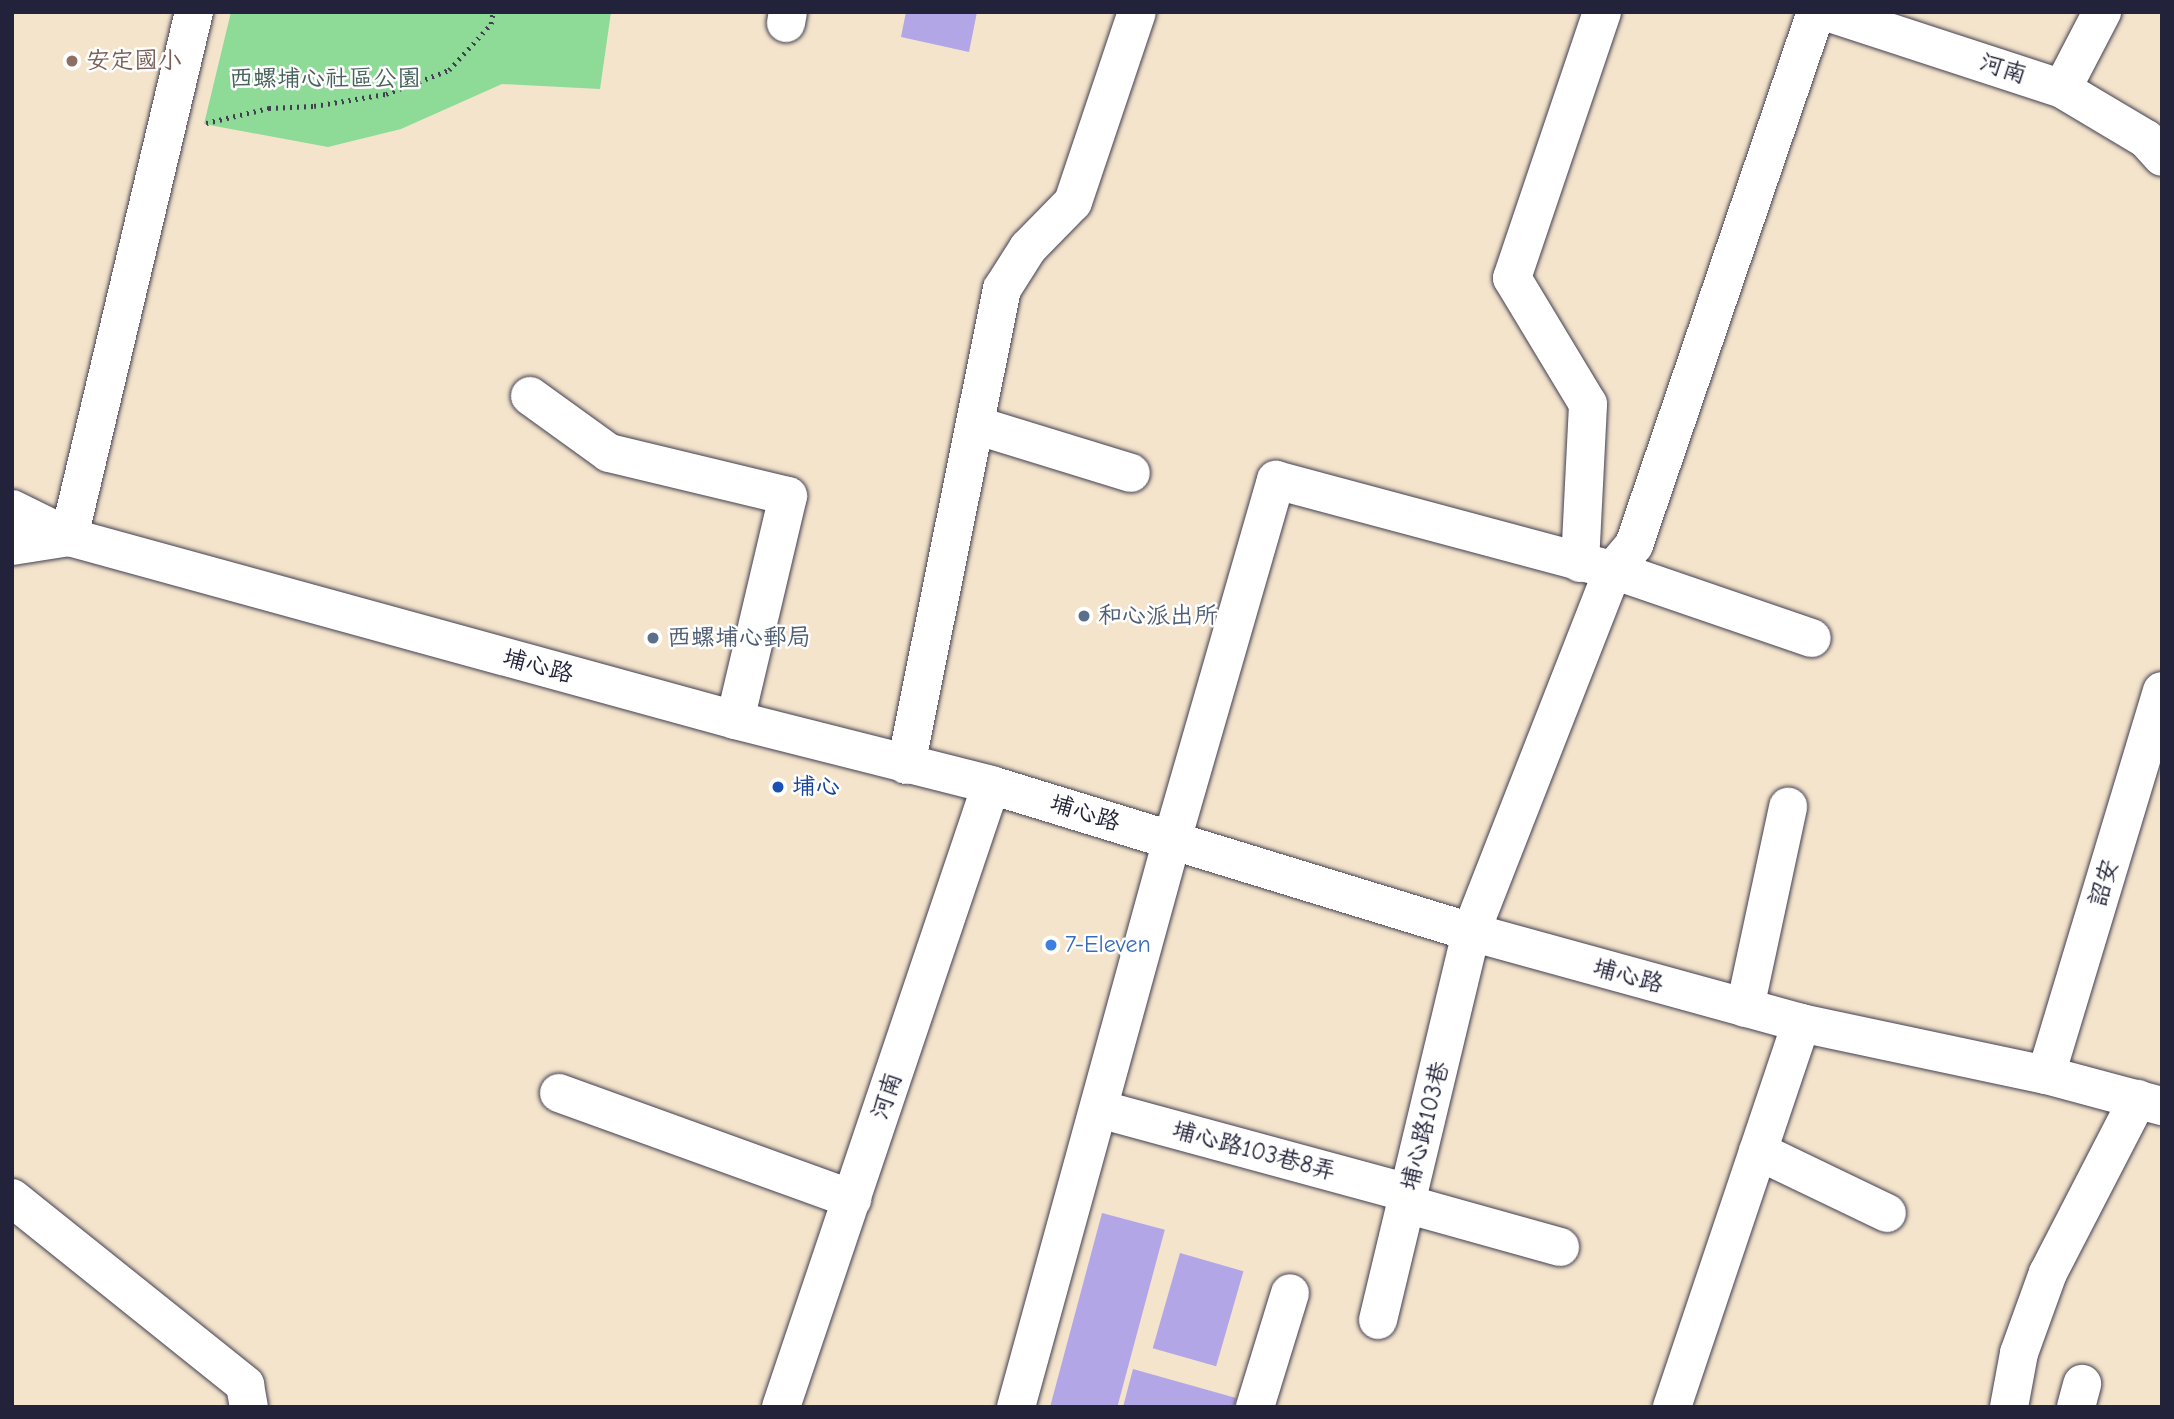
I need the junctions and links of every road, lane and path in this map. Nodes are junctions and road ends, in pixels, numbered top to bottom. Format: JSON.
{"nodes":[{"id":1,"x":194,"y":12,"type":"edge"},
{"id":2,"x":493,"y":12,"type":"edge"},
{"id":3,"x":1137,"y":12,"type":"edge"},
{"id":4,"x":1602,"y":12,"type":"edge"},
{"id":5,"x":1815,"y":12,"type":"edge"},
{"id":6,"x":1827,"y":12,"type":"edge"},
{"id":7,"x":2102,"y":12,"type":"edge"},
{"id":8,"x":2062,"y":89,"type":"junction"},
{"id":9,"x":167,"y":134,"type":"junction"},
{"id":10,"x":2162,"y":157,"type":"edge"},
{"id":11,"x":530,"y":396,"type":"dead end"},
{"id":12,"x":975,"y":425,"type":"junction"},
{"id":13,"x":1130,"y":473,"type":"dead end"},
{"id":14,"x":12,"y":509,"type":"edge"},
{"id":15,"x":69,"y":537,"type":"junction"},
{"id":16,"x":12,"y":546,"type":"edge"},
{"id":17,"x":1597,"y":567,"type":"junction"},
{"id":18,"x":1811,"y":638,"type":"dead end"},
{"id":19,"x":2162,"y":691,"type":"edge"},
{"id":20,"x":735,"y":720,"type":"junction"},
{"id":21,"x":2155,"y":734,"type":"edge"},
{"id":22,"x":906,"y":765,"type":"junction"},
{"id":23,"x":991,"y":785,"type":"junction"},
{"id":24,"x":1788,"y":807,"type":"dead end"},
{"id":25,"x":1172,"y":840,"type":"junction"},
{"id":26,"x":1471,"y":932,"type":"junction"},
{"id":27,"x":1745,"y":1008,"type":"junction"},
{"id":28,"x":1801,"y":1023,"type":"junction"},
{"id":29,"x":2046,"y":1075,"type":"junction"},
{"id":30,"x":559,"y":1093,"type":"dead end"},
{"id":31,"x":2150,"y":1102,"type":"edge"},
{"id":32,"x":1099,"y":1109,"type":"junction"},
{"id":33,"x":1758,"y":1151,"type":"junction"},
{"id":34,"x":12,"y":1198,"type":"edge"},
{"id":35,"x":1407,"y":1198,"type":"junction"},
{"id":36,"x":852,"y":1199,"type":"junction"},
{"id":37,"x":1887,"y":1213,"type":"dead end"},
{"id":38,"x":1560,"y":1247,"type":"dead end"},
{"id":39,"x":1290,"y":1293,"type":"dead end"},
{"id":40,"x":1378,"y":1320,"type":"dead end"},
{"id":41,"x":249,"y":1407,"type":"edge"},
{"id":42,"x":781,"y":1407,"type":"edge"},
{"id":43,"x":1016,"y":1407,"type":"edge"},
{"id":44,"x":1255,"y":1407,"type":"edge"},
{"id":45,"x":1672,"y":1407,"type":"edge"},
{"id":46,"x":2009,"y":1407,"type":"edge"}],
"edges":[{"from":1,"to":9,"type":"street"},
{"from":2,"to":9,"type":"path"},
{"from":3,"to":12,"type":"street"},
{"from":4,"to":17,"type":"street"},
{"from":5,"to":17,"type":"street"},
{"from":6,"to":8,"type":"street","name":"河南"},
{"from":7,"to":8,"type":"street"},
{"from":8,"to":10,"type":"street","name":"河南"},
{"from":9,"to":15,"type":"street"},
{"from":11,"to":20,"type":"street"},
{"from":12,"to":13,"type":"street"},
{"from":12,"to":22,"type":"street"},
{"from":14,"to":15,"type":"street","name":"埔心路"},
{"from":15,"to":16,"type":"street"},
{"from":15,"to":20,"type":"street","name":"埔心路"},
{"from":17,"to":18,"type":"street"},
{"from":17,"to":25,"type":"street"},
{"from":17,"to":26,"type":"street","name":"埔心路103巷"},
{"from":19,"to":21,"type":"street","name":"詔安"},
{"from":20,"to":22,"type":"street","name":"埔心路"},
{"from":21,"to":29,"type":"street","name":"詔安"},
{"from":22,"to":23,"type":"street","name":"埔心路"},
{"from":23,"to":25,"type":"street","name":"埔心路"},
{"from":23,"to":36,"type":"street","name":"河南"},
{"from":24,"to":27,"type":"street"},
{"from":25,"to":26,"type":"street","name":"埔心路"},
{"from":25,"to":32,"type":"street"},
{"from":26,"to":27,"type":"street","name":"埔心路"},
{"from":26,"to":35,"type":"street","name":"埔心路103巷"},
{"from":27,"to":28,"type":"street","name":"埔心路"},
{"from":28,"to":29,"type":"street","name":"埔心路"},
{"from":28,"to":33,"type":"street"},
{"from":29,"to":31,"type":"street","name":"埔心路"},
{"from":30,"to":36,"type":"street"},
{"from":31,"to":46,"type":"street"},
{"from":32,"to":35,"type":"street","name":"埔心路103巷8弄"},
{"from":32,"to":43,"type":"street"},
{"from":33,"to":37,"type":"street"},
{"from":33,"to":45,"type":"street"},
{"from":34,"to":41,"type":"street"},
{"from":35,"to":38,"type":"street","name":"埔心路103巷8弄"},
{"from":35,"to":40,"type":"street","name":"埔心路103巷"},
{"from":36,"to":42,"type":"street","name":"河南"},
{"from":39,"to":44,"type":"street"}]}
